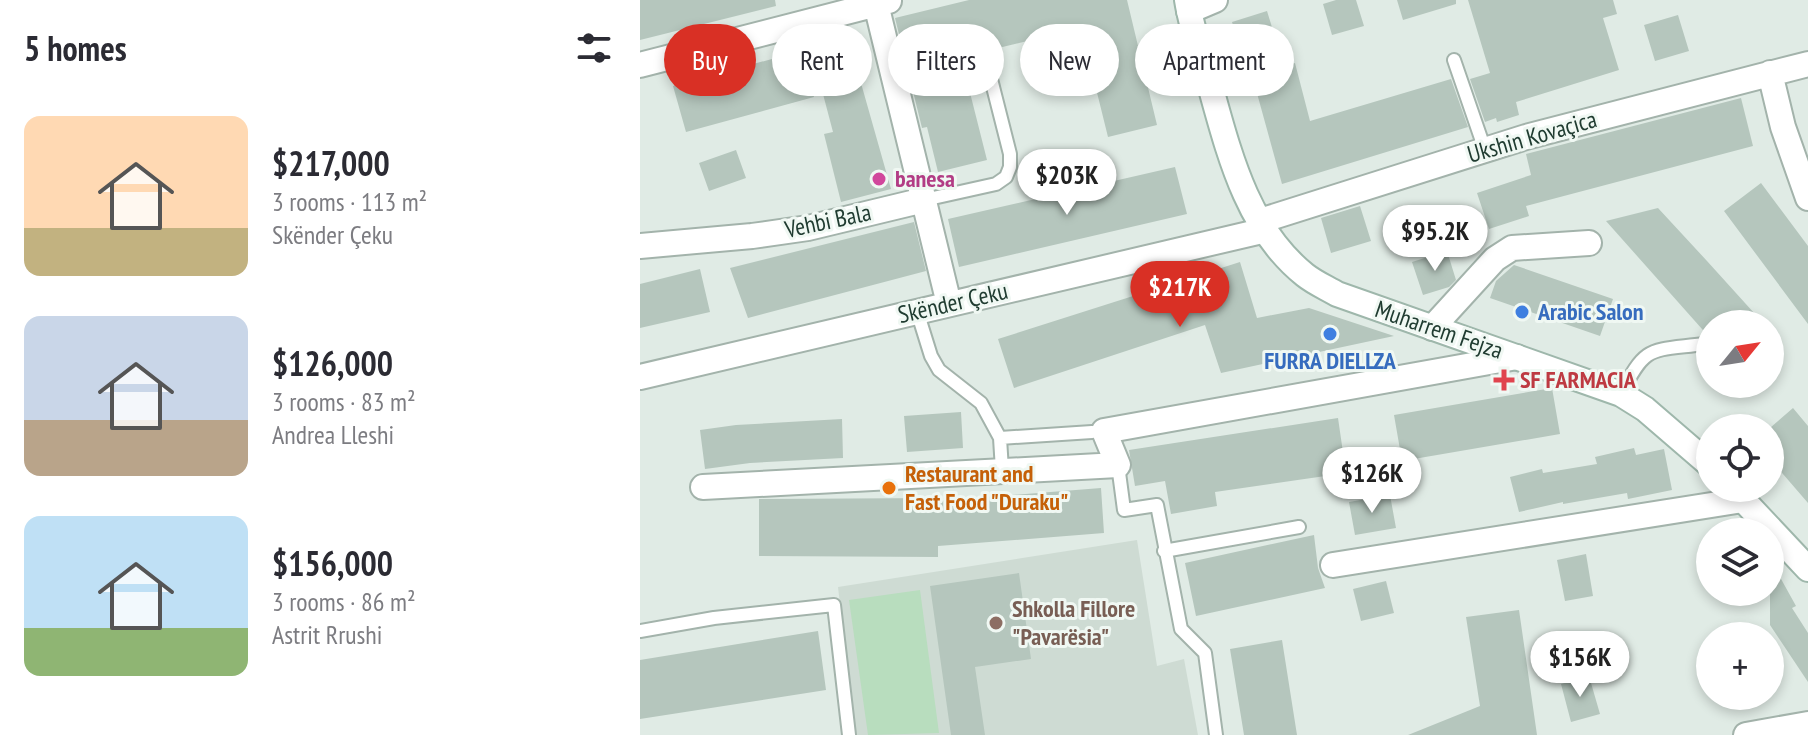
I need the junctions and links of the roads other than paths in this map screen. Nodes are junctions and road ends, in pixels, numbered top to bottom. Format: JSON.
{"nodes":[{"id":1,"x":1215,"y":0,"type":"edge"},
{"id":2,"x":884,"y":2,"type":"edge"},
{"id":3,"x":1188,"y":6,"type":"edge"},
{"id":4,"x":1454,"y":60,"type":"dead end"},
{"id":5,"x":1808,"y":64,"type":"edge"},
{"id":6,"x":640,"y":65,"type":"edge"},
{"id":7,"x":1770,"y":73,"type":"junction"},
{"id":8,"x":995,"y":96,"type":"edge"},
{"id":9,"x":1485,"y":150,"type":"junction"},
{"id":10,"x":1808,"y":198,"type":"edge"},
{"id":11,"x":924,"y":200,"type":"junction"},
{"id":12,"x":1263,"y":226,"type":"junction"},
{"id":13,"x":1589,"y":243,"type":"dead end"},
{"id":14,"x":640,"y":246,"type":"edge"},
{"id":15,"x":949,"y":304,"type":"junction"},
{"id":16,"x":917,"y":311,"type":"junction"},
{"id":17,"x":1432,"y":328,"type":"junction"},
{"id":18,"x":1696,"y":345,"type":"edge"},
{"id":19,"x":1517,"y":357,"type":"junction"},
{"id":20,"x":640,"y":377,"type":"edge"},
{"id":21,"x":1621,"y":394,"type":"junction"},
{"id":22,"x":1092,"y":432,"type":"dead end"},
{"id":23,"x":1000,"y":438,"type":"junction"},
{"id":24,"x":1696,"y":453,"type":"edge"},
{"id":25,"x":1118,"y":465,"type":"junction"},
{"id":26,"x":1002,"y":470,"type":"junction"},
{"id":27,"x":703,"y":487,"type":"dead end"},
{"id":28,"x":1696,"y":501,"type":"edge"},
{"id":29,"x":1747,"y":502,"type":"edge"},
{"id":30,"x":1299,"y":527,"type":"dead end"},
{"id":31,"x":1164,"y":551,"type":"junction"},
{"id":32,"x":1803,"y":555,"type":"edge"},
{"id":33,"x":1333,"y":565,"type":"dead end"},
{"id":34,"x":640,"y":631,"type":"edge"},
{"id":35,"x":1808,"y":724,"type":"edge"},
{"id":36,"x":849,"y":735,"type":"edge"},
{"id":37,"x":1216,"y":735,"type":"edge"},
{"id":38,"x":1746,"y":735,"type":"edge"}],
"edges":[{"from":1,"to":3,"type":"street"},
{"from":2,"to":6,"type":"street"},
{"from":2,"to":11,"type":"street"},
{"from":3,"to":12,"type":"street","name":"Muharrem Fejza"},
{"from":4,"to":9,"type":"lane"},
{"from":5,"to":7,"type":"street","name":"Ukshin Kovaçica"},
{"from":7,"to":9,"type":"street","name":"Ukshin Kovaçica"},
{"from":7,"to":10,"type":"street"},
{"from":8,"to":11,"type":"lane","name":"Vehbi Bala"},
{"from":9,"to":12,"type":"street","name":"Ukshin Kovaçica"},
{"from":11,"to":14,"type":"street","name":"Vehbi Bala"},
{"from":11,"to":15,"type":"street"},
{"from":12,"to":15,"type":"street","name":"Skënder Çeku"},
{"from":12,"to":17,"type":"street","name":"Muharrem Fejza"},
{"from":13,"to":17,"type":"street"},
{"from":15,"to":16,"type":"street","name":"Skënder Çeku"},
{"from":16,"to":20,"type":"street","name":"Skënder Çeku"},
{"from":16,"to":23,"type":"lane"},
{"from":17,"to":19,"type":"street","name":"Muharrem Fejza"},
{"from":18,"to":21,"type":"lane"},
{"from":19,"to":21,"type":"street","name":"Muharrem Fejza"},
{"from":19,"to":25,"type":"street"},
{"from":21,"to":24,"type":"street","name":"Muharrem Fejza"},
{"from":22,"to":23,"type":"lane"},
{"from":23,"to":26,"type":"lane"},
{"from":25,"to":26,"type":"street"},
{"from":25,"to":31,"type":"lane"},
{"from":26,"to":27,"type":"street"},
{"from":28,"to":33,"type":"street"},
{"from":29,"to":32,"type":"street"},
{"from":30,"to":31,"type":"lane"},
{"from":31,"to":37,"type":"lane"},
{"from":34,"to":36,"type":"lane"},
{"from":35,"to":38,"type":"street"}]}
